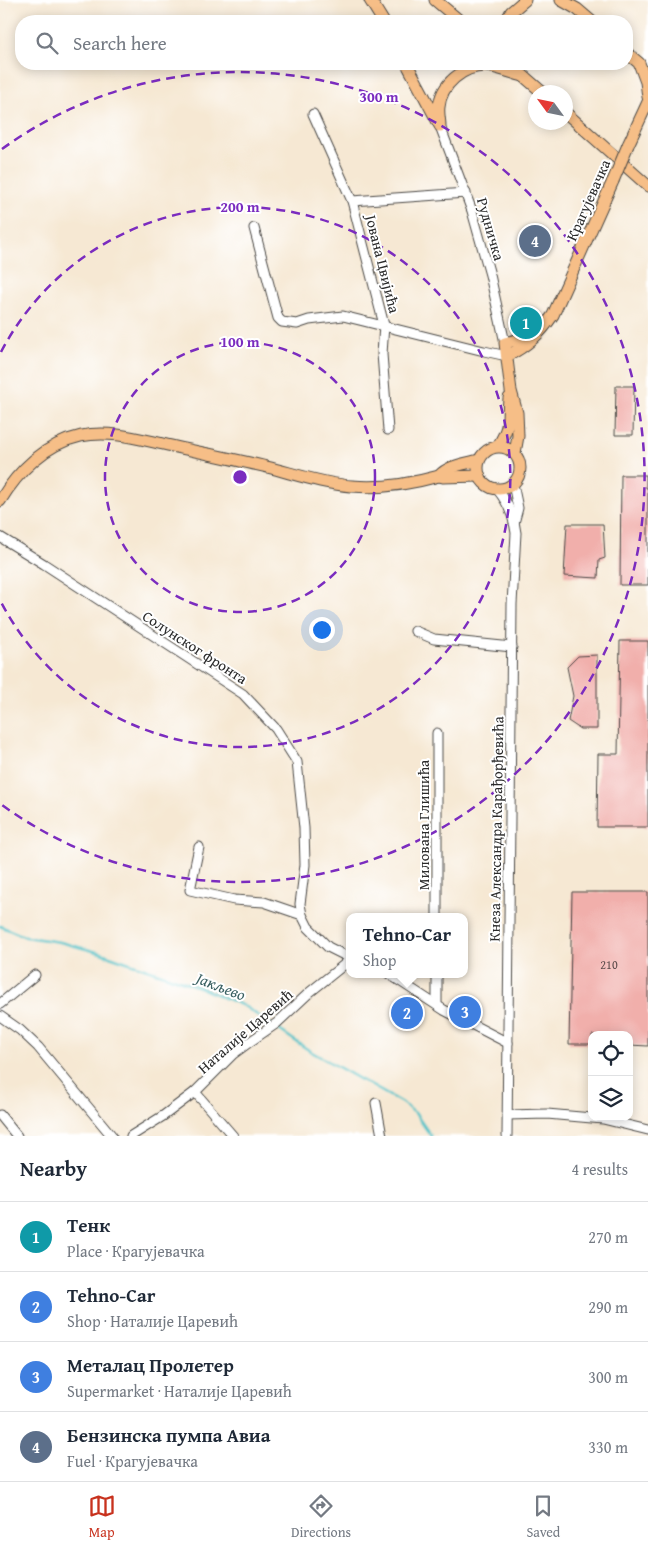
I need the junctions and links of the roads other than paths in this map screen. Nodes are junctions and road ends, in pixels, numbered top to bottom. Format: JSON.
{"nodes":[{"id":1,"x":370,"y":0,"type":"edge"},
{"id":2,"x":435,"y":0,"type":"edge"},
{"id":3,"x":525,"y":0,"type":"edge"},
{"id":4,"x":561,"y":0,"type":"edge"},
{"id":5,"x":379,"y":15,"type":"edge"},
{"id":6,"x":453,"y":15,"type":"edge"},
{"id":7,"x":509,"y":15,"type":"edge"},
{"id":8,"x":584,"y":15,"type":"edge"},
{"id":9,"x":633,"y":57,"type":"edge"},
{"id":10,"x":644,"y":64,"type":"edge"},
{"id":11,"x":410,"y":70,"type":"edge"},
{"id":12,"x":468,"y":70,"type":"edge"},
{"id":13,"x":501,"y":70,"type":"edge"},
{"id":14,"x":516,"y":70,"type":"edge"},
{"id":15,"x":518,"y":70,"type":"edge"},
{"id":16,"x":523,"y":76,"type":"junction"},
{"id":17,"x":534,"y":85,"type":"edge"},
{"id":18,"x":648,"y":97,"type":"edge"},
{"id":19,"x":648,"y":102,"type":"edge"},
{"id":20,"x":645,"y":113,"type":"edge"},
{"id":21,"x":313,"y":114,"type":"dead end"},
{"id":22,"x":573,"y":119,"type":"edge"},
{"id":23,"x":440,"y":126,"type":"junction"},
{"id":24,"x":648,"y":186,"type":"edge"},
{"id":25,"x":466,"y":193,"type":"junction"},
{"id":26,"x":352,"y":201,"type":"junction"},
{"id":27,"x":254,"y":228,"type":"dead end"},
{"id":28,"x":384,"y":325,"type":"junction"},
{"id":29,"x":537,"y":335,"type":"junction"},
{"id":30,"x":505,"y":343,"type":"junction"},
{"id":31,"x":507,"y":356,"type":"junction"},
{"id":32,"x":511,"y":391,"type":"junction"},
{"id":33,"x":388,"y":430,"type":"dead end"},
{"id":34,"x":498,"y":446,"type":"junction"},
{"id":35,"x":515,"y":454,"type":"junction"},
{"id":36,"x":479,"y":460,"type":"junction"},
{"id":37,"x":439,"y":476,"type":"junction"},
{"id":38,"x":480,"y":476,"type":"junction"},
{"id":39,"x":513,"y":484,"type":"junction"},
{"id":40,"x":497,"y":489,"type":"junction"},
{"id":41,"x":0,"y":501,"type":"edge"},
{"id":42,"x":514,"y":523,"type":"junction"},
{"id":43,"x":0,"y":538,"type":"edge"},
{"id":44,"x":415,"y":632,"type":"dead end"},
{"id":45,"x":512,"y":647,"type":"junction"},
{"id":46,"x":437,"y":733,"type":"dead end"},
{"id":47,"x":198,"y":847,"type":"dead end"},
{"id":48,"x":437,"y":913,"type":"edge"},
{"id":49,"x":302,"y":915,"type":"junction"},
{"id":50,"x":346,"y":957,"type":"edge"},
{"id":51,"x":346,"y":962,"type":"edge"},
{"id":52,"x":35,"y":975,"type":"dead end"},
{"id":53,"x":395,"y":978,"type":"edge"},
{"id":54,"x":437,"y":978,"type":"edge"},
{"id":55,"x":0,"y":1004,"type":"edge"},
{"id":56,"x":437,"y":1005,"type":"junction"},
{"id":57,"x":0,"y":1016,"type":"edge"},
{"id":58,"x":508,"y":1043,"type":"junction"},
{"id":59,"x":195,"y":1092,"type":"junction"},
{"id":60,"x":376,"y":1103,"type":"dead end"},
{"id":61,"x":0,"y":1115,"type":"edge"},
{"id":62,"x":507,"y":1115,"type":"junction"},
{"id":63,"x":648,"y":1130,"type":"edge"},
{"id":64,"x":17,"y":1136,"type":"edge"},
{"id":65,"x":112,"y":1136,"type":"edge"},
{"id":66,"x":131,"y":1136,"type":"edge"},
{"id":67,"x":233,"y":1136,"type":"edge"},
{"id":68,"x":382,"y":1136,"type":"edge"},
{"id":69,"x":506,"y":1136,"type":"edge"}],
"edges":[{"from":1,"to":5,"type":"main road"},
{"from":2,"to":6,"type":"main road"},
{"from":3,"to":7,"type":"main road"},
{"from":4,"to":8,"type":"main road"},
{"from":9,"to":10,"type":"main road"},
{"from":10,"to":18,"type":"main road"},
{"from":11,"to":23,"type":"main road"},
{"from":12,"to":23,"type":"main road"},
{"from":13,"to":16,"type":"main road"},
{"from":14,"to":16,"type":"main road"},
{"from":15,"to":16,"type":"main road"},
{"from":16,"to":17,"type":"main road"},
{"from":19,"to":20,"type":"main road","name":"Крагујевачка"},
{"from":20,"to":29,"type":"main road","name":"Крагујевачка","bridge":true},
{"from":21,"to":26,"type":"street","name":"Јована Цвијића"},
{"from":22,"to":24,"type":"main road"},
{"from":23,"to":25,"type":"street","name":"Рудничка"},
{"from":25,"to":26,"type":"street"},
{"from":25,"to":30,"type":"street","name":"Рудничка"},
{"from":26,"to":28,"type":"street","name":"Јована Цвијића"},
{"from":27,"to":28,"type":"street"},
{"from":28,"to":31,"type":"street"},
{"from":28,"to":33,"type":"street","name":"Јована Цвијића"},
{"from":29,"to":30,"type":"main road"},
{"from":29,"to":31,"type":"main road","name":"Крагујевачка"},
{"from":30,"to":31,"type":"main road"},
{"from":31,"to":32,"type":"main road"},
{"from":32,"to":34,"type":"main road"},
{"from":32,"to":35,"type":"main road"},
{"from":34,"to":35,"type":"main road"},
{"from":34,"to":36,"type":"main road"},
{"from":35,"to":39,"type":"main road"},
{"from":36,"to":37,"type":"main road"},
{"from":36,"to":38,"type":"main road"},
{"from":37,"to":38,"type":"main road"},
{"from":37,"to":41,"type":"main road"},
{"from":38,"to":40,"type":"main road"},
{"from":39,"to":40,"type":"main road"},
{"from":39,"to":42,"type":"street","name":"Кнеза Александра Карађорђевића"},
{"from":40,"to":42,"type":"street","name":"Кнеза Александра Карађорђевића"},
{"from":42,"to":45,"type":"street","name":"Кнеза Александра Карађорђевића"},
{"from":43,"to":49,"type":"street","name":"Солунског фронта"},
{"from":44,"to":45,"type":"street"},
{"from":45,"to":58,"type":"street","name":"Кнеза Александра Карађорђевића"},
{"from":46,"to":48,"type":"street","name":"Милована Глишића"},
{"from":47,"to":49,"type":"street"},
{"from":49,"to":50,"type":"street"},
{"from":51,"to":59,"type":"street","name":"Наталије Царевић"},
{"from":52,"to":55,"type":"street"},
{"from":53,"to":56,"type":"street"},
{"from":54,"to":56,"type":"street"},
{"from":56,"to":58,"type":"street"},
{"from":57,"to":65,"type":"street"},
{"from":58,"to":62,"type":"street","name":"Кнеза Александра Карађорђевића"},
{"from":59,"to":66,"type":"street","name":"Наталије Царевић"},
{"from":59,"to":67,"type":"street"},
{"from":60,"to":68,"type":"street"},
{"from":61,"to":64,"type":"street"},
{"from":62,"to":63,"type":"street"},
{"from":62,"to":69,"type":"street","name":"Кнеза Александра Карађорђевића"}]}
